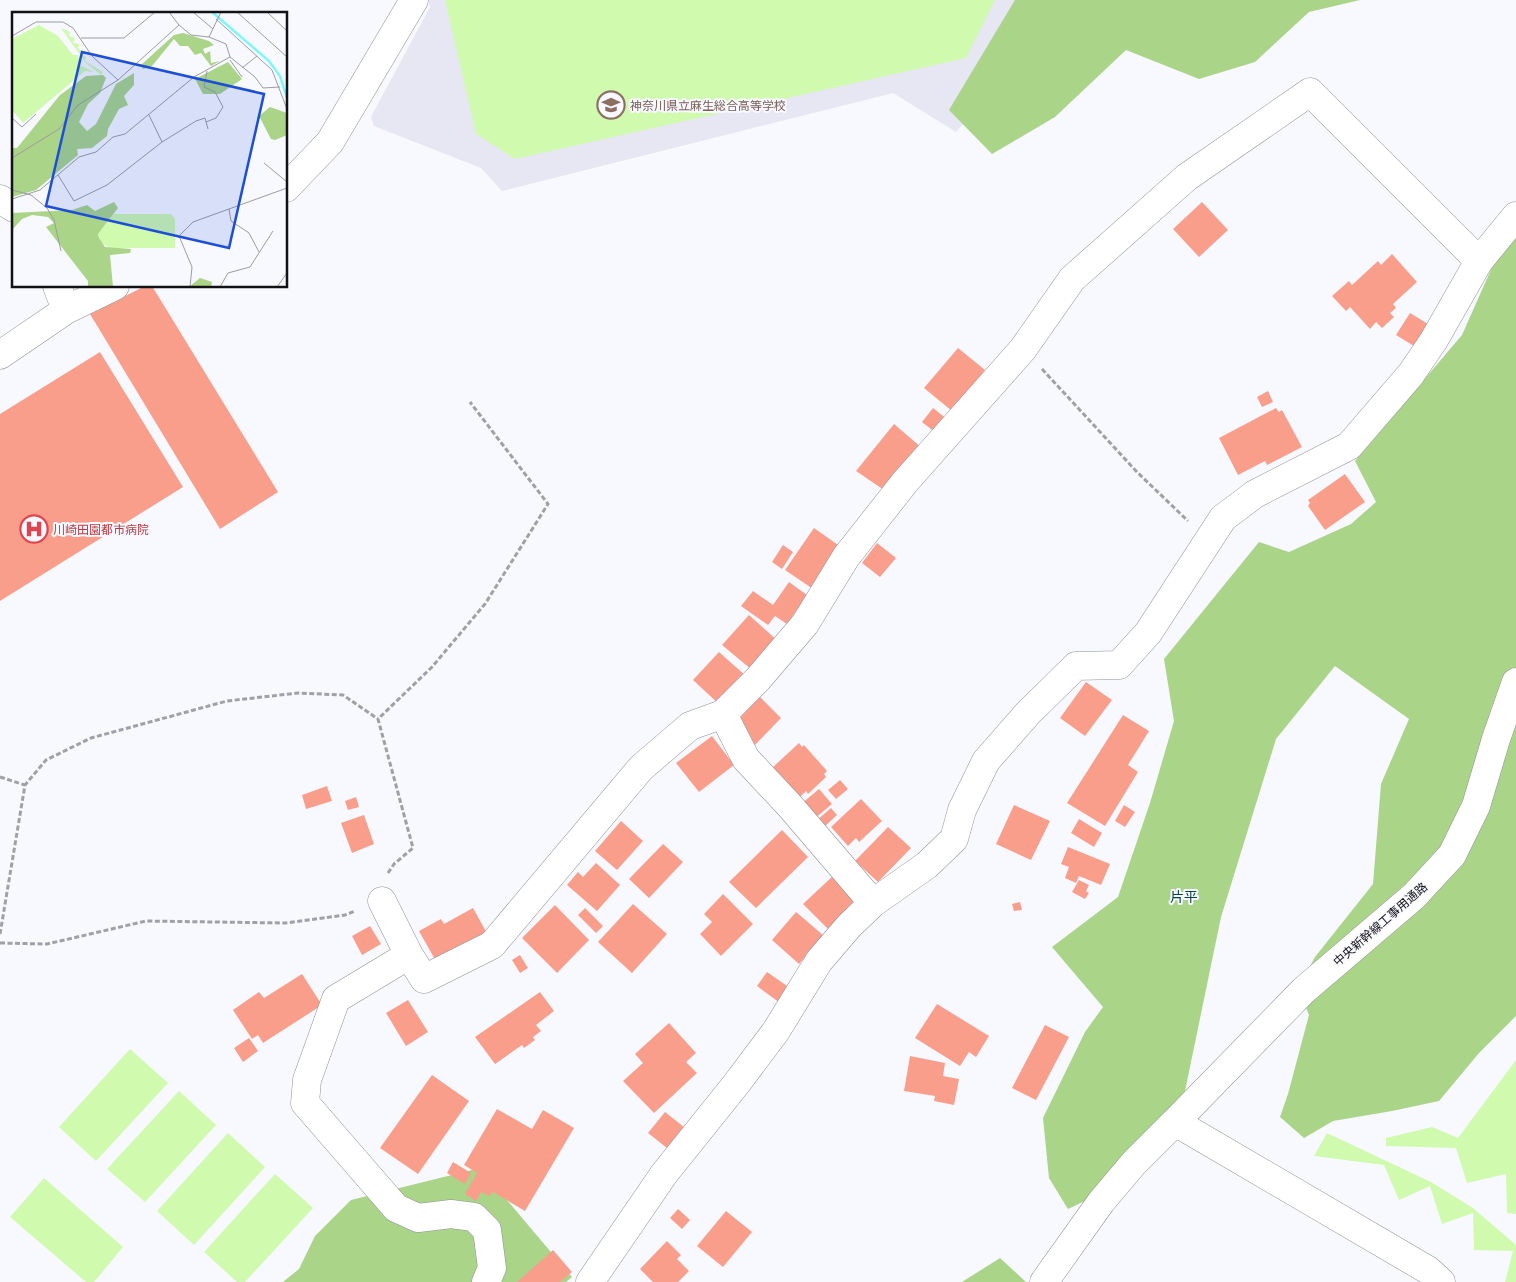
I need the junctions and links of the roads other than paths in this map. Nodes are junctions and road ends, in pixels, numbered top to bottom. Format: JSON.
{"nodes":[{"id":1,"x":414,"y":0,"type":"edge"},
{"id":2,"x":288,"y":186,"type":"edge"},
{"id":3,"x":0,"y":199,"type":"edge"},
{"id":4,"x":12,"y":207,"type":"edge"},
{"id":5,"x":1516,"y":216,"type":"edge"},
{"id":6,"x":1479,"y":261,"type":"junction"},
{"id":7,"x":106,"y":288,"type":"edge"},
{"id":8,"x":61,"y":298,"type":"edge"},
{"id":9,"x":0,"y":355,"type":"edge"},
{"id":10,"x":1516,"y":682,"type":"edge"},
{"id":11,"x":723,"y":714,"type":"junction"},
{"id":12,"x":382,"y":901,"type":"road end"},
{"id":13,"x":873,"y":903,"type":"junction"},
{"id":14,"x":409,"y":955,"type":"junction"},
{"id":15,"x":1175,"y":1122,"type":"junction"},
{"id":16,"x":486,"y":1282,"type":"edge"},
{"id":17,"x":590,"y":1282,"type":"edge"},
{"id":18,"x":1044,"y":1282,"type":"edge"},
{"id":19,"x":1441,"y":1282,"type":"edge"}],
"edges":[{"from":1,"to":2,"type":"street"},
{"from":3,"to":4,"type":"street"},
{"from":5,"to":6,"type":"street"},
{"from":6,"to":11,"type":"street"},
{"from":6,"to":13,"type":"street"},
{"from":7,"to":8,"type":"street"},
{"from":8,"to":9,"type":"street"},
{"from":10,"to":15,"type":"street","name":"中央新幹線工事用通路"},
{"from":11,"to":13,"type":"street"},
{"from":11,"to":14,"type":"street"},
{"from":12,"to":14,"type":"street"},
{"from":13,"to":17,"type":"street"},
{"from":14,"to":16,"type":"street"},
{"from":15,"to":18,"type":"street","name":"中央新幹線工事用通路"},
{"from":15,"to":19,"type":"street"}]}
